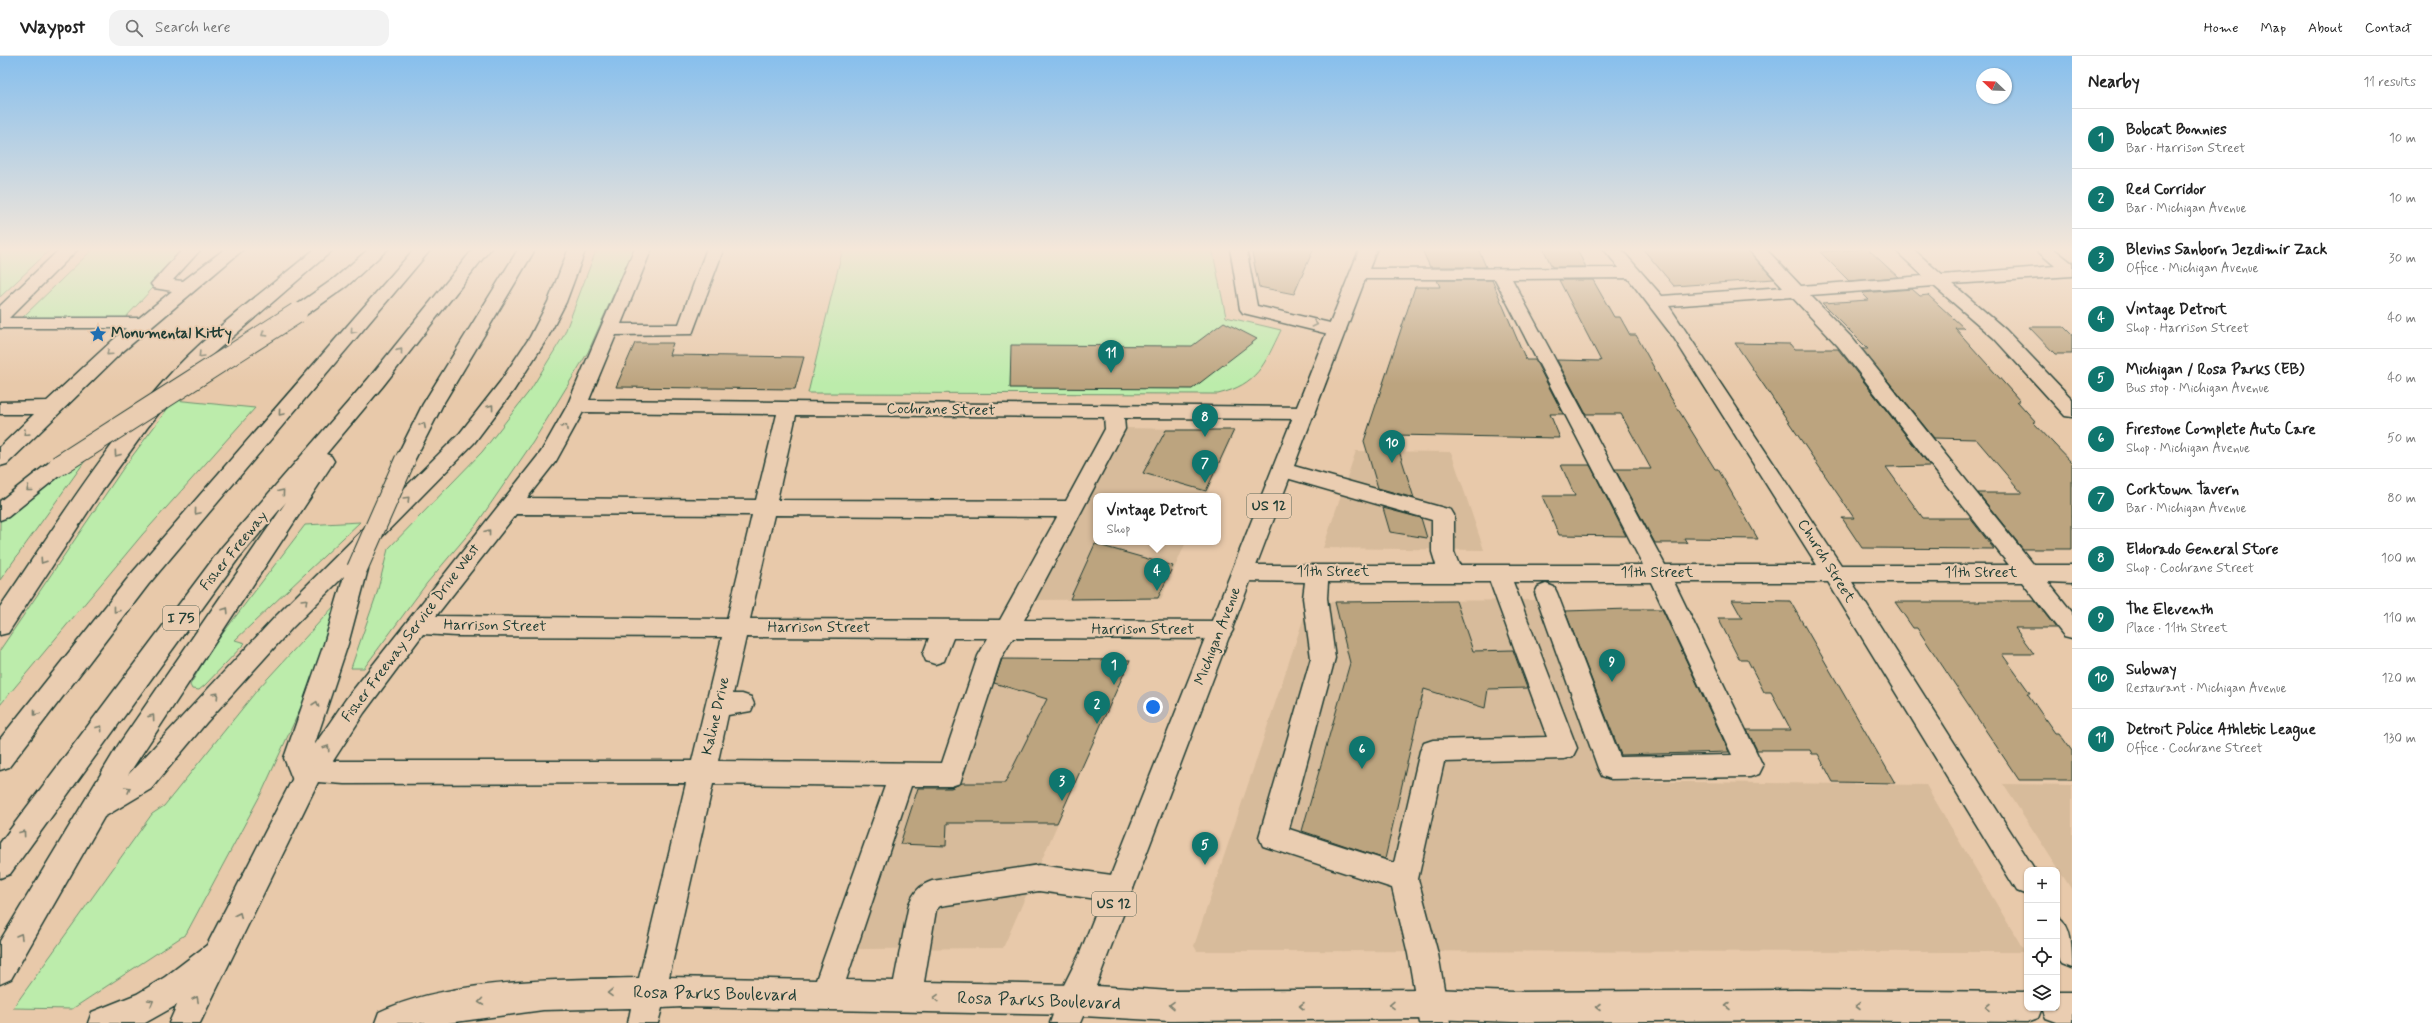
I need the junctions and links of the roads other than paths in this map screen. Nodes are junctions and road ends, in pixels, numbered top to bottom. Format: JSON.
{"nodes":[{"id":1,"x":24,"y":293,"type":"edge"},
{"id":2,"x":179,"y":293,"type":"edge"},
{"id":3,"x":273,"y":293,"type":"edge"},
{"id":4,"x":325,"y":293,"type":"edge"},
{"id":5,"x":385,"y":293,"type":"edge"},
{"id":6,"x":447,"y":293,"type":"edge"},
{"id":7,"x":501,"y":293,"type":"edge"},
{"id":8,"x":561,"y":293,"type":"edge"},
{"id":9,"x":625,"y":293,"type":"edge"},
{"id":10,"x":699,"y":293,"type":"edge"},
{"id":11,"x":1246,"y":293,"type":"edge"},
{"id":12,"x":1351,"y":293,"type":"edge"},
{"id":13,"x":1511,"y":293,"type":"edge"},
{"id":14,"x":1650,"y":293,"type":"edge"},
{"id":15,"x":1783,"y":293,"type":"edge"},
{"id":16,"x":1800,"y":293,"type":"edge"},
{"id":17,"x":1953,"y":293,"type":"edge"},
{"id":18,"x":1657,"y":302,"type":"junction"},
{"id":19,"x":0,"y":316,"type":"edge"},
{"id":20,"x":0,"y":323,"type":"edge"},
{"id":21,"x":142,"y":323,"type":"junction"},
{"id":22,"x":610,"y":329,"type":"junction"},
{"id":23,"x":1337,"y":330,"type":"junction"},
{"id":24,"x":376,"y":382,"type":"junction"},
{"id":25,"x":577,"y":406,"type":"junction"},
{"id":26,"x":52,"y":407,"type":"junction"},
{"id":27,"x":0,"y":408,"type":"edge"},
{"id":28,"x":788,"y":408,"type":"junction"},
{"id":29,"x":2072,"y":411,"type":"edge"},
{"id":30,"x":1113,"y":412,"type":"junction"},
{"id":31,"x":1305,"y":413,"type":"junction"},
{"id":32,"x":0,"y":459,"type":"edge"},
{"id":33,"x":1283,"y":470,"type":"junction"},
{"id":34,"x":508,"y":506,"type":"junction"},
{"id":35,"x":764,"y":507,"type":"junction"},
{"id":36,"x":1072,"y":509,"type":"junction"},
{"id":37,"x":0,"y":512,"type":"edge"},
{"id":38,"x":1317,"y":572,"type":"junction"},
{"id":39,"x":1450,"y":572,"type":"junction"},
{"id":40,"x":1243,"y":573,"type":"junction"},
{"id":41,"x":1498,"y":573,"type":"junction"},
{"id":42,"x":1658,"y":573,"type":"junction"},
{"id":43,"x":1834,"y":573,"type":"junction"},
{"id":44,"x":2029,"y":574,"type":"junction"},
{"id":45,"x":2072,"y":574,"type":"edge"},
{"id":46,"x":1546,"y":593,"type":"dead end"},
{"id":47,"x":417,"y":624,"type":"junction"},
{"id":48,"x":0,"y":626,"type":"edge"},
{"id":49,"x":737,"y":628,"type":"junction"},
{"id":50,"x":944,"y":629,"type":"junction"},
{"id":51,"x":1006,"y":629,"type":"junction"},
{"id":52,"x":2072,"y":629,"type":"edge"},
{"id":53,"x":1221,"y":630,"type":"junction"},
{"id":54,"x":935,"y":654,"type":"dead end"},
{"id":55,"x":0,"y":759,"type":"edge"},
{"id":56,"x":703,"y":772,"type":"junction"},
{"id":57,"x":902,"y":774,"type":"junction"},
{"id":58,"x":308,"y":775,"type":"junction"},
{"id":59,"x":94,"y":809,"type":"junction"},
{"id":60,"x":0,"y":865,"type":"edge"},
{"id":61,"x":2024,"y":877,"type":"edge"},
{"id":62,"x":1404,"y":879,"type":"junction"},
{"id":63,"x":1119,"y":890,"type":"junction"},
{"id":64,"x":2060,"y":935,"type":"edge"},
{"id":65,"x":222,"y":949,"type":"junction"},
{"id":66,"x":2072,"y":954,"type":"edge"},
{"id":67,"x":0,"y":969,"type":"edge"},
{"id":68,"x":650,"y":993,"type":"junction"},
{"id":69,"x":825,"y":995,"type":"junction"},
{"id":70,"x":906,"y":997,"type":"junction"},
{"id":71,"x":2024,"y":1007,"type":"edge"},
{"id":72,"x":2060,"y":1007,"type":"edge"},
{"id":73,"x":2072,"y":1007,"type":"edge"},
{"id":74,"x":1069,"y":1012,"type":"edge"},
{"id":75,"x":1433,"y":1014,"type":"edge"},
{"id":76,"x":1342,"y":1015,"type":"edge"},
{"id":77,"x":103,"y":1023,"type":"edge"},
{"id":78,"x":184,"y":1023,"type":"edge"},
{"id":79,"x":390,"y":1023,"type":"edge"},
{"id":80,"x":643,"y":1023,"type":"edge"}],
"edges":[{"from":1,"to":19,"type":"main road"},
{"from":2,"to":21,"type":"main road"},
{"from":3,"to":48,"type":"main road","one_way":true},
{"from":4,"to":37,"type":"main road","one_way":true,"bridge":true},
{"from":5,"to":55,"type":"main road","one_way":true},
{"from":24,"to":6,"type":"main road","name":"Fisher Freeway","number":"I 75","one_way":true},
{"from":58,"to":7,"type":"main road","one_way":true,"bridge":true},
{"from":59,"to":8,"type":"main road","one_way":true},
{"from":9,"to":22,"type":"main road","name":"Fisher Freeway Service Drive West"},
{"from":10,"to":22,"type":"main road"},
{"from":11,"to":23,"type":"main road","one_way":true},
{"from":12,"to":23,"type":"main road","name":"Michigan Avenue","number":"US 12"},
{"from":13,"to":42,"type":"main road"},
{"from":14,"to":18,"type":"main road","name":"Church Street"},
{"from":15,"to":18,"type":"main road"},
{"from":16,"to":44,"type":"main road"},
{"from":17,"to":29,"type":"main road"},
{"from":18,"to":43,"type":"main road","name":"Church Street"},
{"from":20,"to":21,"type":"main road"},
{"from":21,"to":26,"type":"main road","one_way":true},
{"from":22,"to":25,"type":"main road","name":"Fisher Freeway Service Drive West"},
{"from":23,"to":31,"type":"main road","name":"Michigan Avenue","number":"US 12"},
{"from":59,"to":24,"type":"main road","one_way":true},
{"from":60,"to":24,"type":"main road","name":"Fisher Freeway","number":"I 75","one_way":true},
{"from":25,"to":28,"type":"main road","name":"Cochrane Street"},
{"from":34,"to":25,"type":"main road","name":"Fisher Freeway Service Drive West","one_way":true},
{"from":26,"to":27,"type":"main road"},
{"from":26,"to":32,"type":"main road","one_way":true},
{"from":28,"to":30,"type":"main road","name":"Cochrane Street"},
{"from":28,"to":35,"type":"main road","name":"Kaline Drive"},
{"from":30,"to":31,"type":"main road","name":"Cochrane Street"},
{"from":30,"to":36,"type":"main road"},
{"from":31,"to":33,"type":"main road","name":"Michigan Avenue","number":"US 12"},
{"from":33,"to":39,"type":"main road"},
{"from":33,"to":40,"type":"main road","name":"Michigan Avenue","number":"US 12"},
{"from":34,"to":35,"type":"main road"},
{"from":47,"to":34,"type":"main road","name":"Fisher Freeway Service Drive West","one_way":true},
{"from":35,"to":36,"type":"main road"},
{"from":35,"to":49,"type":"main road","name":"Kaline Drive"},
{"from":36,"to":51,"type":"main road"},
{"from":38,"to":39,"type":"main road","name":"11th Street"},
{"from":38,"to":40,"type":"main road","name":"11th Street"},
{"from":38,"to":62,"type":"main road"},
{"from":39,"to":41,"type":"main road","name":"11th Street"},
{"from":40,"to":53,"type":"main road","name":"Michigan Avenue","number":"US 12"},
{"from":41,"to":42,"type":"main road","name":"11th Street"},
{"from":41,"to":62,"type":"main road"},
{"from":42,"to":43,"type":"main road","name":"11th Street"},
{"from":42,"to":46,"type":"main road"},
{"from":43,"to":44,"type":"main road","name":"11th Street"},
{"from":43,"to":61,"type":"main road","name":"Church Street"},
{"from":44,"to":45,"type":"main road","name":"11th Street"},
{"from":44,"to":52,"type":"main road"},
{"from":47,"to":49,"type":"main road","name":"Harrison Street"},
{"from":58,"to":47,"type":"main road","name":"Fisher Freeway Service Drive West","one_way":true},
{"from":49,"to":50,"type":"main road","name":"Harrison Street"},
{"from":49,"to":56,"type":"main road","name":"Kaline Drive"},
{"from":50,"to":51,"type":"main road","name":"Harrison Street"},
{"from":50,"to":54,"type":"main road"},
{"from":51,"to":53,"type":"main road","name":"Harrison Street"},
{"from":51,"to":57,"type":"main road"},
{"from":53,"to":63,"type":"main road","name":"Michigan Avenue","number":"US 12"},
{"from":56,"to":57,"type":"main road"},
{"from":56,"to":58,"type":"main road"},
{"from":56,"to":68,"type":"main road","name":"Kaline Drive"},
{"from":57,"to":69,"type":"main road"},
{"from":65,"to":58,"type":"main road","name":"Fisher Freeway Service Drive West","one_way":true},
{"from":67,"to":59,"type":"main road","one_way":true},
{"from":62,"to":75,"type":"main road"},
{"from":63,"to":70,"type":"main road"},
{"from":63,"to":74,"type":"main road","name":"Michigan Avenue","number":"US 12"},
{"from":64,"to":66,"type":"main road"},
{"from":77,"to":65,"type":"main road","one_way":true},
{"from":78,"to":65,"type":"main road","name":"Fisher Freeway Service Drive West","one_way":true},
{"from":68,"to":69,"type":"main road","name":"Rosa Parks Boulevard"},
{"from":68,"to":79,"type":"main road","name":"Rosa Parks Boulevard","one_way":true},
{"from":68,"to":80,"type":"main road","name":"Kaline Drive"},
{"from":69,"to":70,"type":"main road","name":"Rosa Parks Boulevard"},
{"from":74,"to":70,"type":"main road","name":"Rosa Parks Boulevard","one_way":true},
{"from":71,"to":75,"type":"main road","name":"Rosa Parks Boulevard","one_way":true},
{"from":72,"to":73,"type":"main road"},
{"from":76,"to":74,"type":"main road","name":"Rosa Parks Boulevard","one_way":true},
{"from":75,"to":76,"type":"main road","name":"Rosa Parks Boulevard","one_way":true}]}
